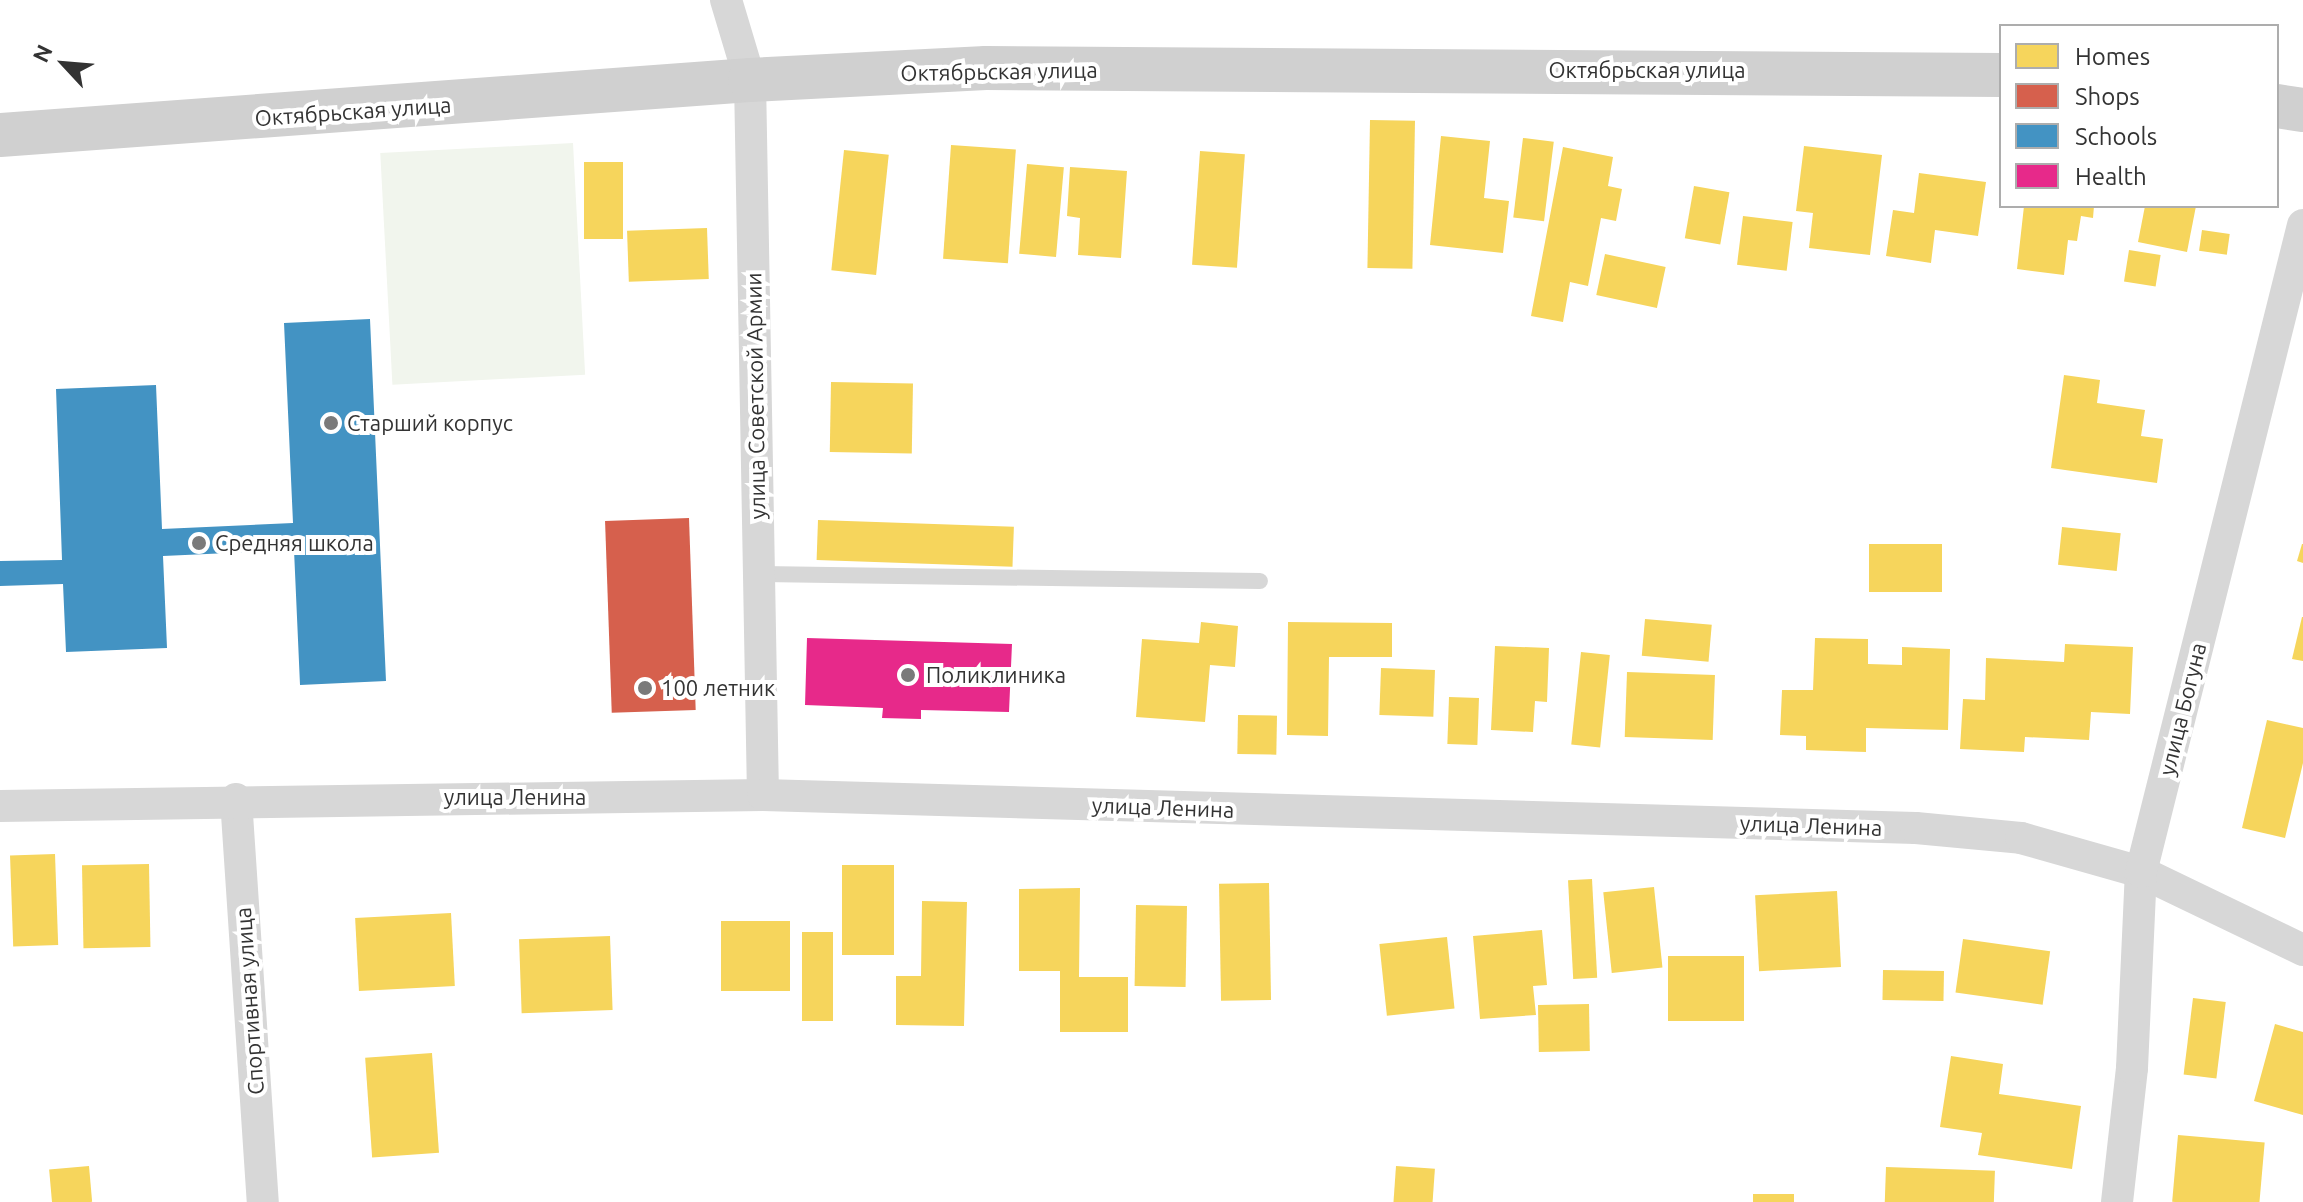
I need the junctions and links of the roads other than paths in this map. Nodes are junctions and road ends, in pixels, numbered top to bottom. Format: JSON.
{"nodes":[{"id":1,"x":726,"y":0,"type":"edge"},
{"id":2,"x":1999,"y":75,"type":"edge"},
{"id":3,"x":750,"y":80,"type":"junction"},
{"id":4,"x":2279,"y":106,"type":"edge"},
{"id":5,"x":2303,"y":110,"type":"edge"},
{"id":6,"x":0,"y":135,"type":"edge"},
{"id":7,"x":2303,"y":225,"type":"edge"},
{"id":8,"x":758,"y":574,"type":"junction"},
{"id":9,"x":1260,"y":581,"type":"dead end"},
{"id":10,"x":763,"y":795,"type":"junction"},
{"id":11,"x":236,"y":799,"type":"junction"},
{"id":12,"x":0,"y":806,"type":"edge"},
{"id":13,"x":2141,"y":872,"type":"junction"},
{"id":14,"x":2303,"y":950,"type":"edge"},
{"id":15,"x":263,"y":1202,"type":"edge"},
{"id":16,"x":2117,"y":1202,"type":"edge"}],
"edges":[{"from":1,"to":3,"type":"street","name":"улица Советской Армии"},
{"from":2,"to":3,"type":"street","name":"Октябрьская улица"},
{"from":3,"to":6,"type":"street","name":"Октябрьская улица"},
{"from":3,"to":8,"type":"street","name":"улица Советской Армии"},
{"from":4,"to":5,"type":"street"},
{"from":7,"to":13,"type":"street","name":"улица Богуна"},
{"from":8,"to":9,"type":"lane"},
{"from":8,"to":10,"type":"street","name":"улица Советской Армии"},
{"from":10,"to":11,"type":"street","name":"улица Ленина"},
{"from":10,"to":13,"type":"street","name":"улица Ленина"},
{"from":11,"to":12,"type":"street","name":"улица Ленина"},
{"from":11,"to":15,"type":"street","name":"Спортивная улица"},
{"from":13,"to":14,"type":"street","name":"улица Ленина"},
{"from":13,"to":16,"type":"street","name":"улица Богуна"}]}
